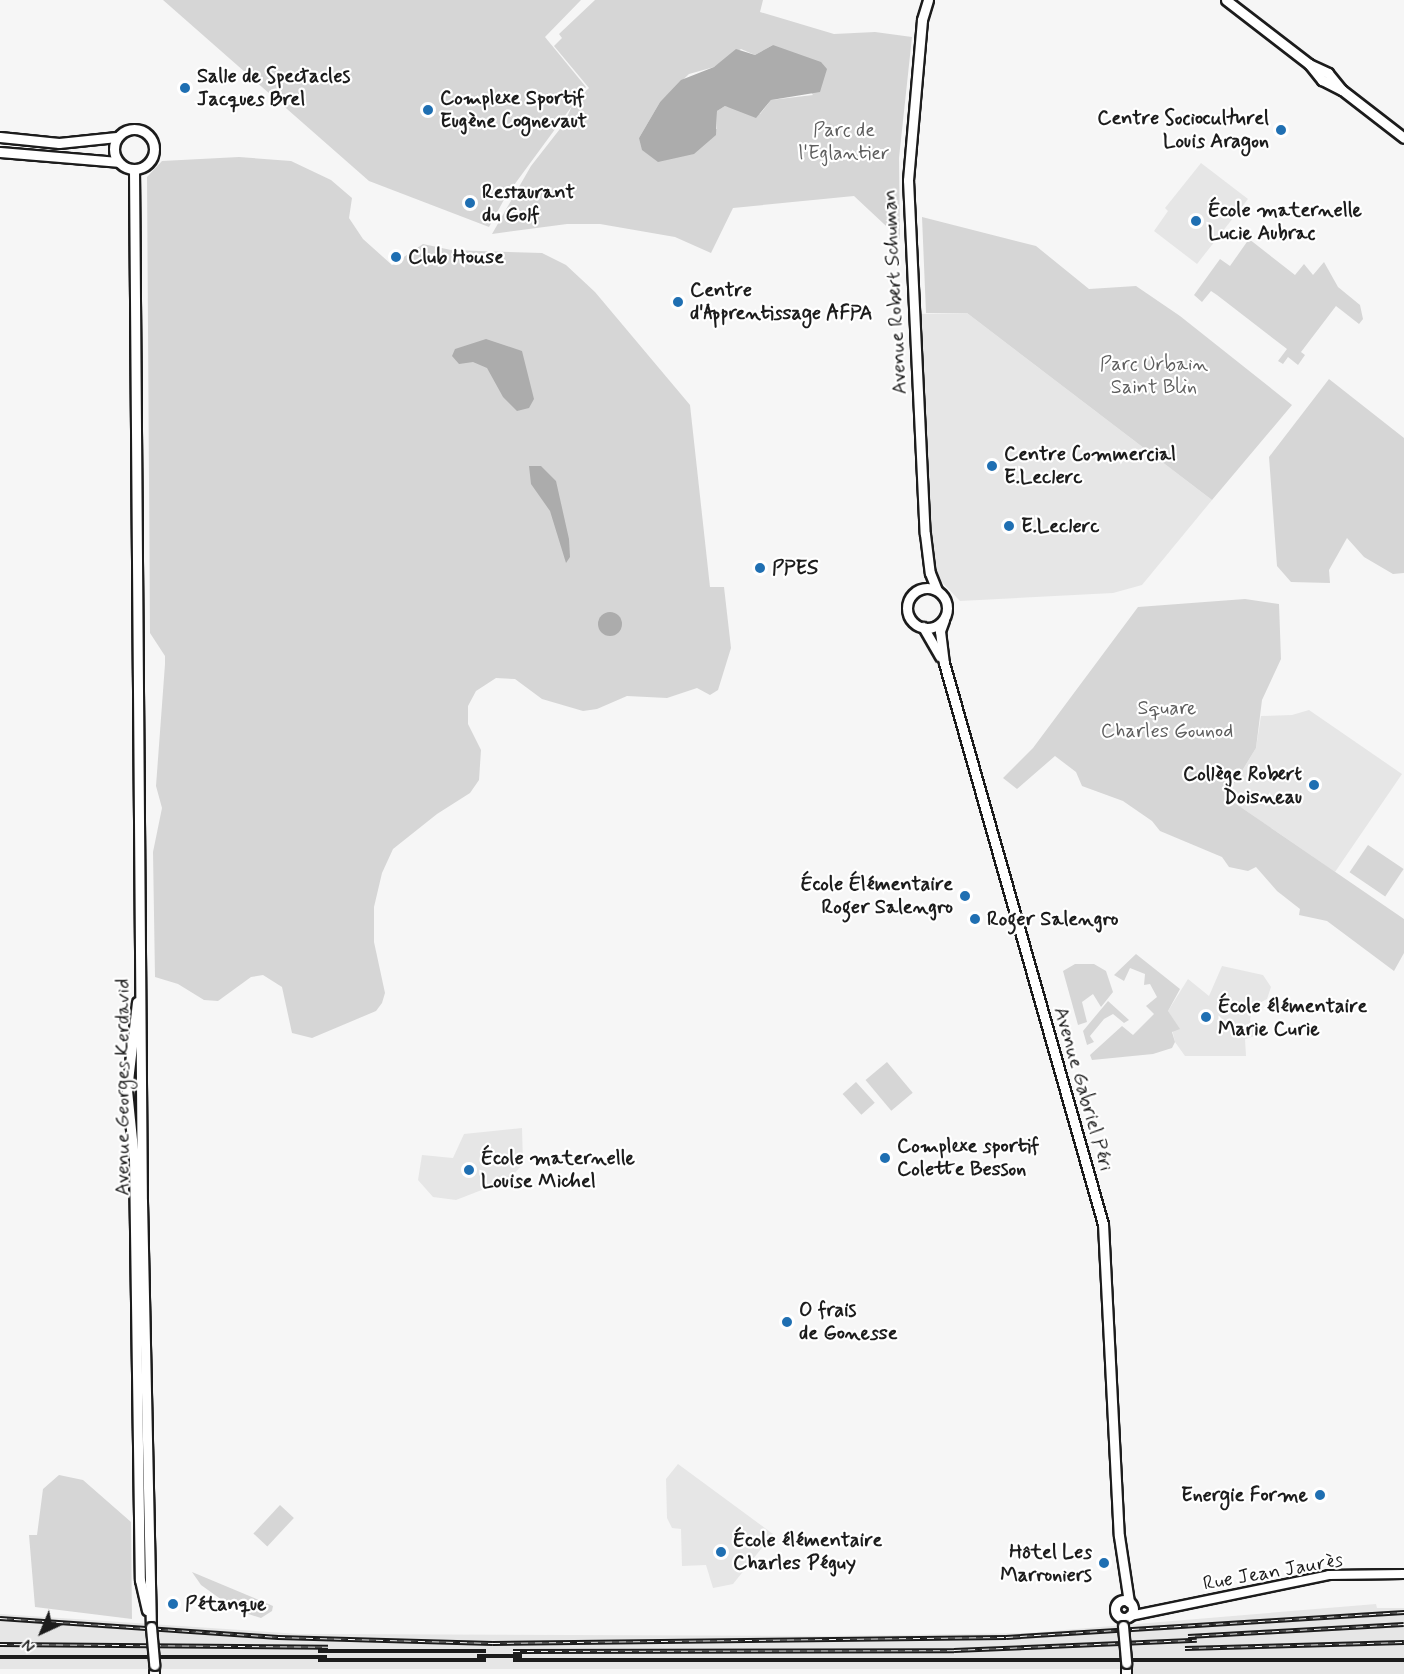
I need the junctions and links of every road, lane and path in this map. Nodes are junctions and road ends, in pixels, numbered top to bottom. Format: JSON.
{"nodes":[{"id":1,"x":928,"y":0,"type":"edge"},
{"id":2,"x":1226,"y":0,"type":"edge"},
{"id":3,"x":0,"y":137,"type":"edge"},
{"id":4,"x":117,"y":137,"type":"junction"},
{"id":5,"x":1404,"y":138,"type":"edge"},
{"id":6,"x":0,"y":152,"type":"edge"},
{"id":7,"x":118,"y":162,"type":"junction"},
{"id":8,"x":134,"y":169,"type":"junction"},
{"id":9,"x":926,"y":548,"type":"junction"},
{"id":10,"x":917,"y":590,"type":"junction"},
{"id":11,"x":937,"y":590,"type":"junction"},
{"id":12,"x":944,"y":620,"type":"junction"},
{"id":13,"x":923,"y":627,"type":"junction"},
{"id":14,"x":944,"y":663,"type":"junction"},
{"id":15,"x":141,"y":958,"type":"junction"},
{"id":16,"x":1119,"y":1536,"type":"junction"},
{"id":17,"x":1404,"y":1574,"type":"edge"},
{"id":18,"x":1118,"y":1603,"type":"junction"},
{"id":19,"x":1130,"y":1604,"type":"junction"},
{"id":20,"x":1150,"y":1612,"type":"junction"},
{"id":21,"x":1125,"y":1620,"type":"junction"},
{"id":22,"x":151,"y":1625,"type":"junction"},
{"id":23,"x":154,"y":1671,"type":"edge"},
{"id":24,"x":1126,"y":1674,"type":"edge"}],
"edges":[{"from":1,"to":9,"type":"main road","name":"Avenue Robert Schuman"},
{"from":2,"to":5,"type":"main road"},
{"from":3,"to":4,"type":"main road"},
{"from":4,"to":7,"type":"main road"},
{"from":4,"to":8,"type":"main road"},
{"from":6,"to":7,"type":"main road"},
{"from":7,"to":8,"type":"main road"},
{"from":8,"to":15,"type":"main road"},
{"from":9,"to":10,"type":"main road","name":"Avenue Robert Schuman"},
{"from":9,"to":11,"type":"main road","name":"Avenue Robert Schuman"},
{"from":10,"to":11,"type":"main road"},
{"from":10,"to":13,"type":"main road"},
{"from":11,"to":12,"type":"main road"},
{"from":12,"to":13,"type":"main road"},
{"from":12,"to":14,"type":"main road","name":"Avenue Gabriel Péri"},
{"from":13,"to":14,"type":"main road","name":"Avenue Gabriel Péri"},
{"from":14,"to":16,"type":"main road","name":"Avenue Gabriel Péri"},
{"from":15,"to":22,"type":"main road","name":"Avenue Georges Kerdavid"},
{"from":15,"to":22,"type":"main road","name":"Avenue Georges Kerdavid"},
{"from":16,"to":18,"type":"main road","name":"Avenue Gabriel Péri"},
{"from":16,"to":19,"type":"main road","name":"Avenue Gabriel Péri"},
{"from":17,"to":20,"type":"street","name":"Rue Jean Jaurès"},
{"from":18,"to":19,"type":"main road"},
{"from":18,"to":21,"type":"main road","name":"Avenue Gabriel Péri"},
{"from":19,"to":20,"type":"street"},
{"from":19,"to":21,"type":"main road","name":"Avenue Gabriel Péri"},
{"from":20,"to":21,"type":"street","name":"Rue Jean Jaurès"},
{"from":21,"to":24,"type":"main road","bridge":true},
{"from":22,"to":23,"type":"main road","bridge":true}]}
